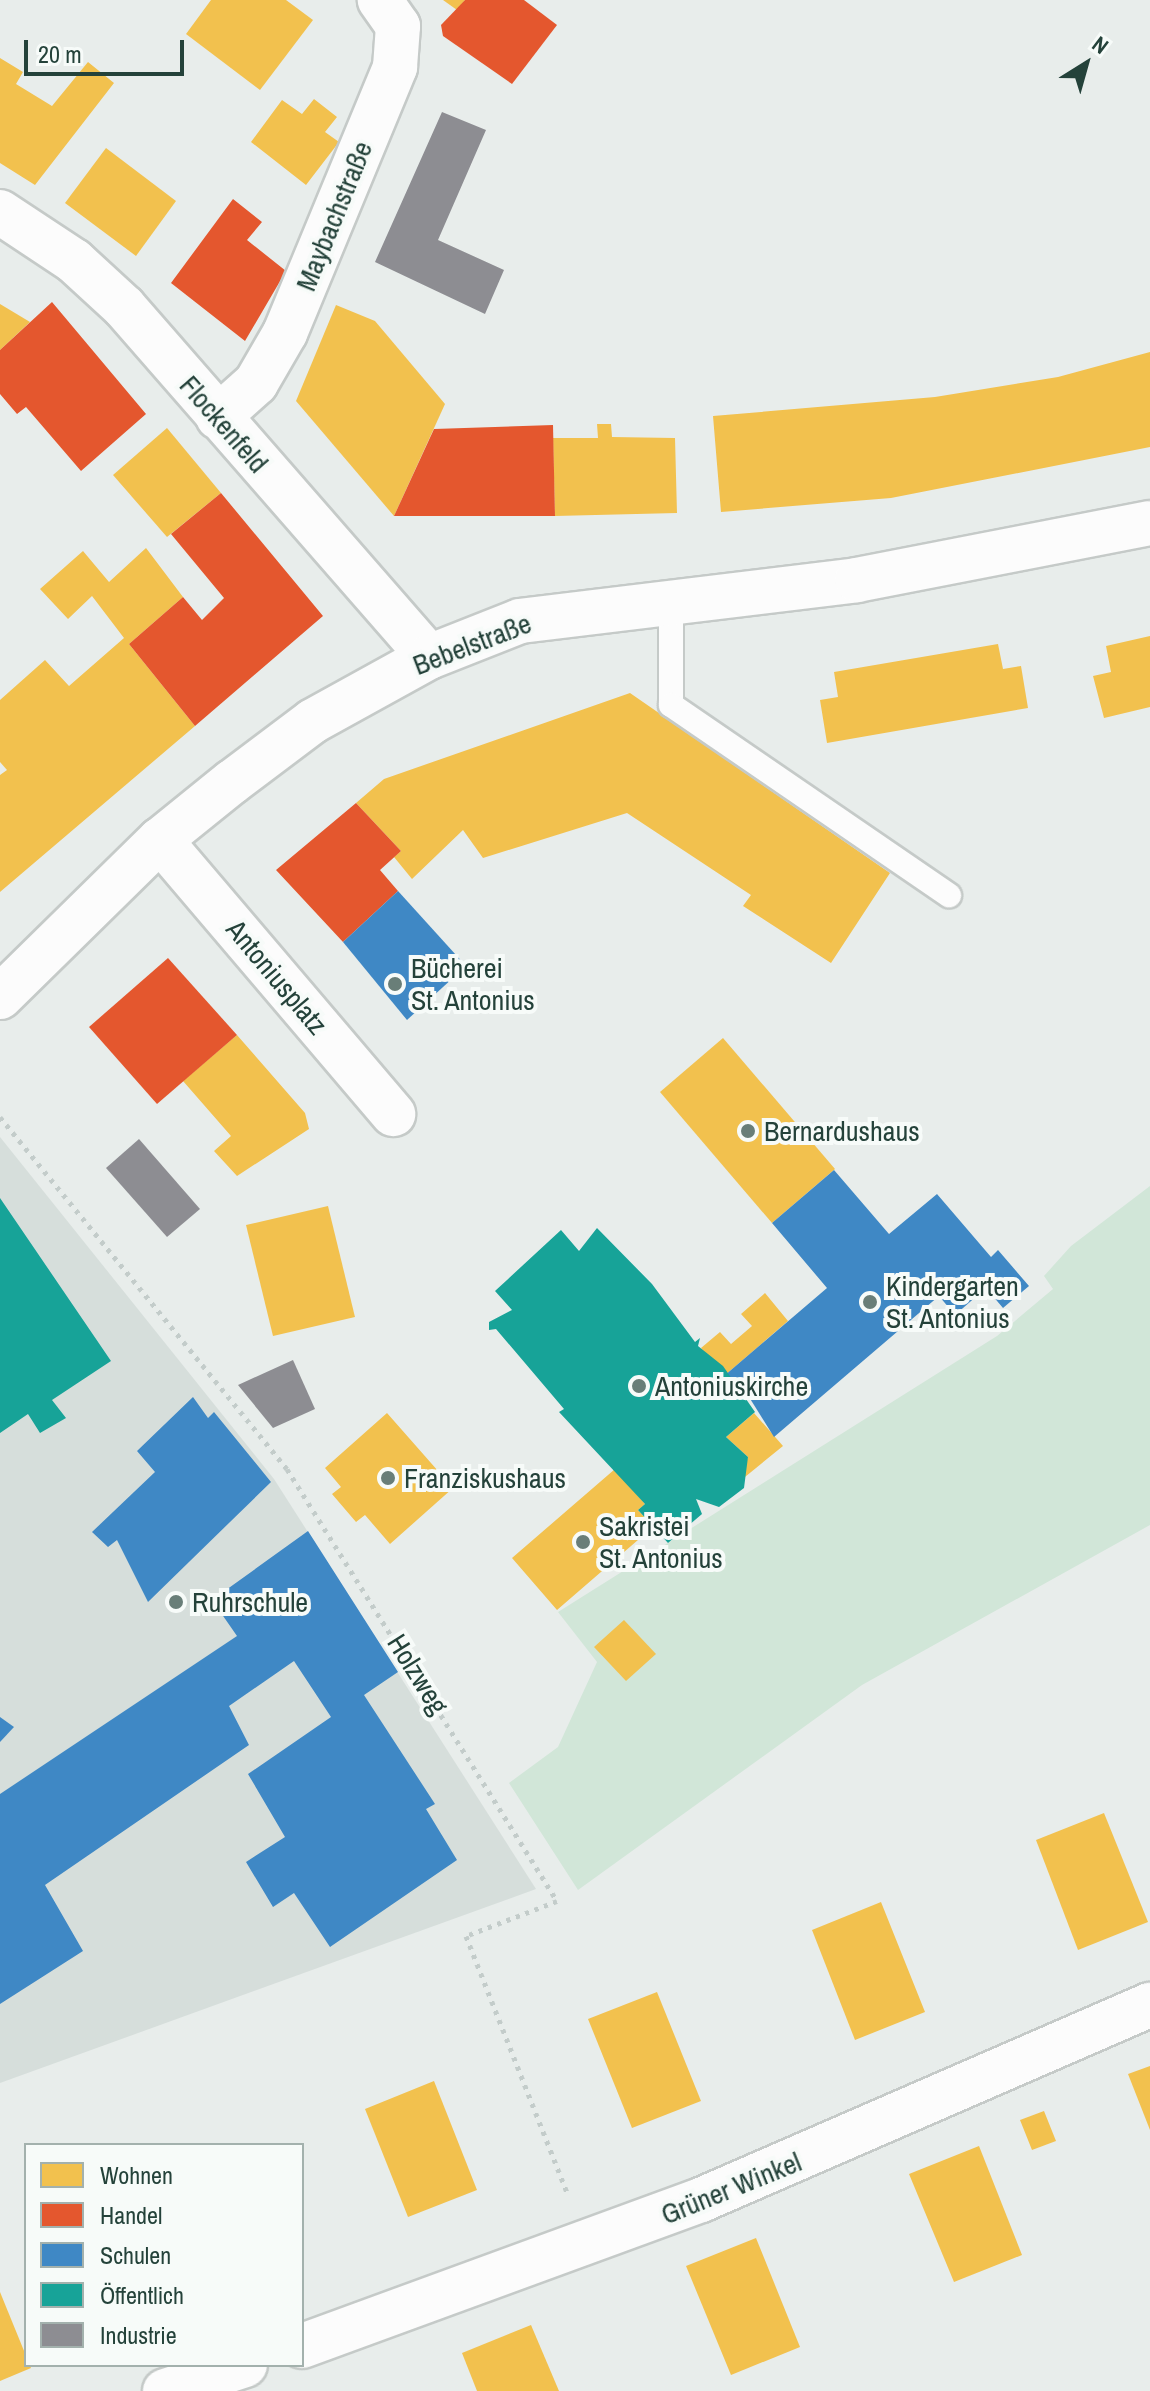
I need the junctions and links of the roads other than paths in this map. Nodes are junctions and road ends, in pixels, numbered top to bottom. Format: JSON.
{"nodes":[{"id":1,"x":380,"y":0,"type":"edge"},
{"id":2,"x":0,"y":212,"type":"edge"},
{"id":3,"x":218,"y":417,"type":"junction"},
{"id":4,"x":1150,"y":523,"type":"edge"},
{"id":5,"x":671,"y":603,"type":"junction"},
{"id":6,"x":429,"y":657,"type":"junction"},
{"id":7,"x":160,"y":840,"type":"junction"},
{"id":8,"x":949,"y":895,"type":"dead end"},
{"id":9,"x":0,"y":997,"type":"edge"},
{"id":10,"x":393,"y":1114,"type":"dead end"},
{"id":11,"x":1150,"y":2005,"type":"edge"},
{"id":12,"x":304,"y":2345,"type":"edge"},
{"id":13,"x":239,"y":2367,"type":"edge"},
{"id":14,"x":165,"y":2391,"type":"edge"}],
"edges":[{"from":1,"to":3,"type":"street","name":"Maybachstraße"},
{"from":2,"to":3,"type":"street","name":"Flockenfeld"},
{"from":3,"to":6,"type":"street","name":"Flockenfeld"},
{"from":4,"to":5,"type":"street","name":"Bebelstraße"},
{"from":5,"to":6,"type":"street","name":"Bebelstraße"},
{"from":5,"to":8,"type":"lane"},
{"from":6,"to":7,"type":"street","name":"Bebelstraße"},
{"from":7,"to":9,"type":"street","name":"Bebelstraße"},
{"from":7,"to":10,"type":"street","name":"Antoniusplatz"},
{"from":11,"to":12,"type":"street","name":"Grüner Winkel"},
{"from":13,"to":14,"type":"street"}]}
